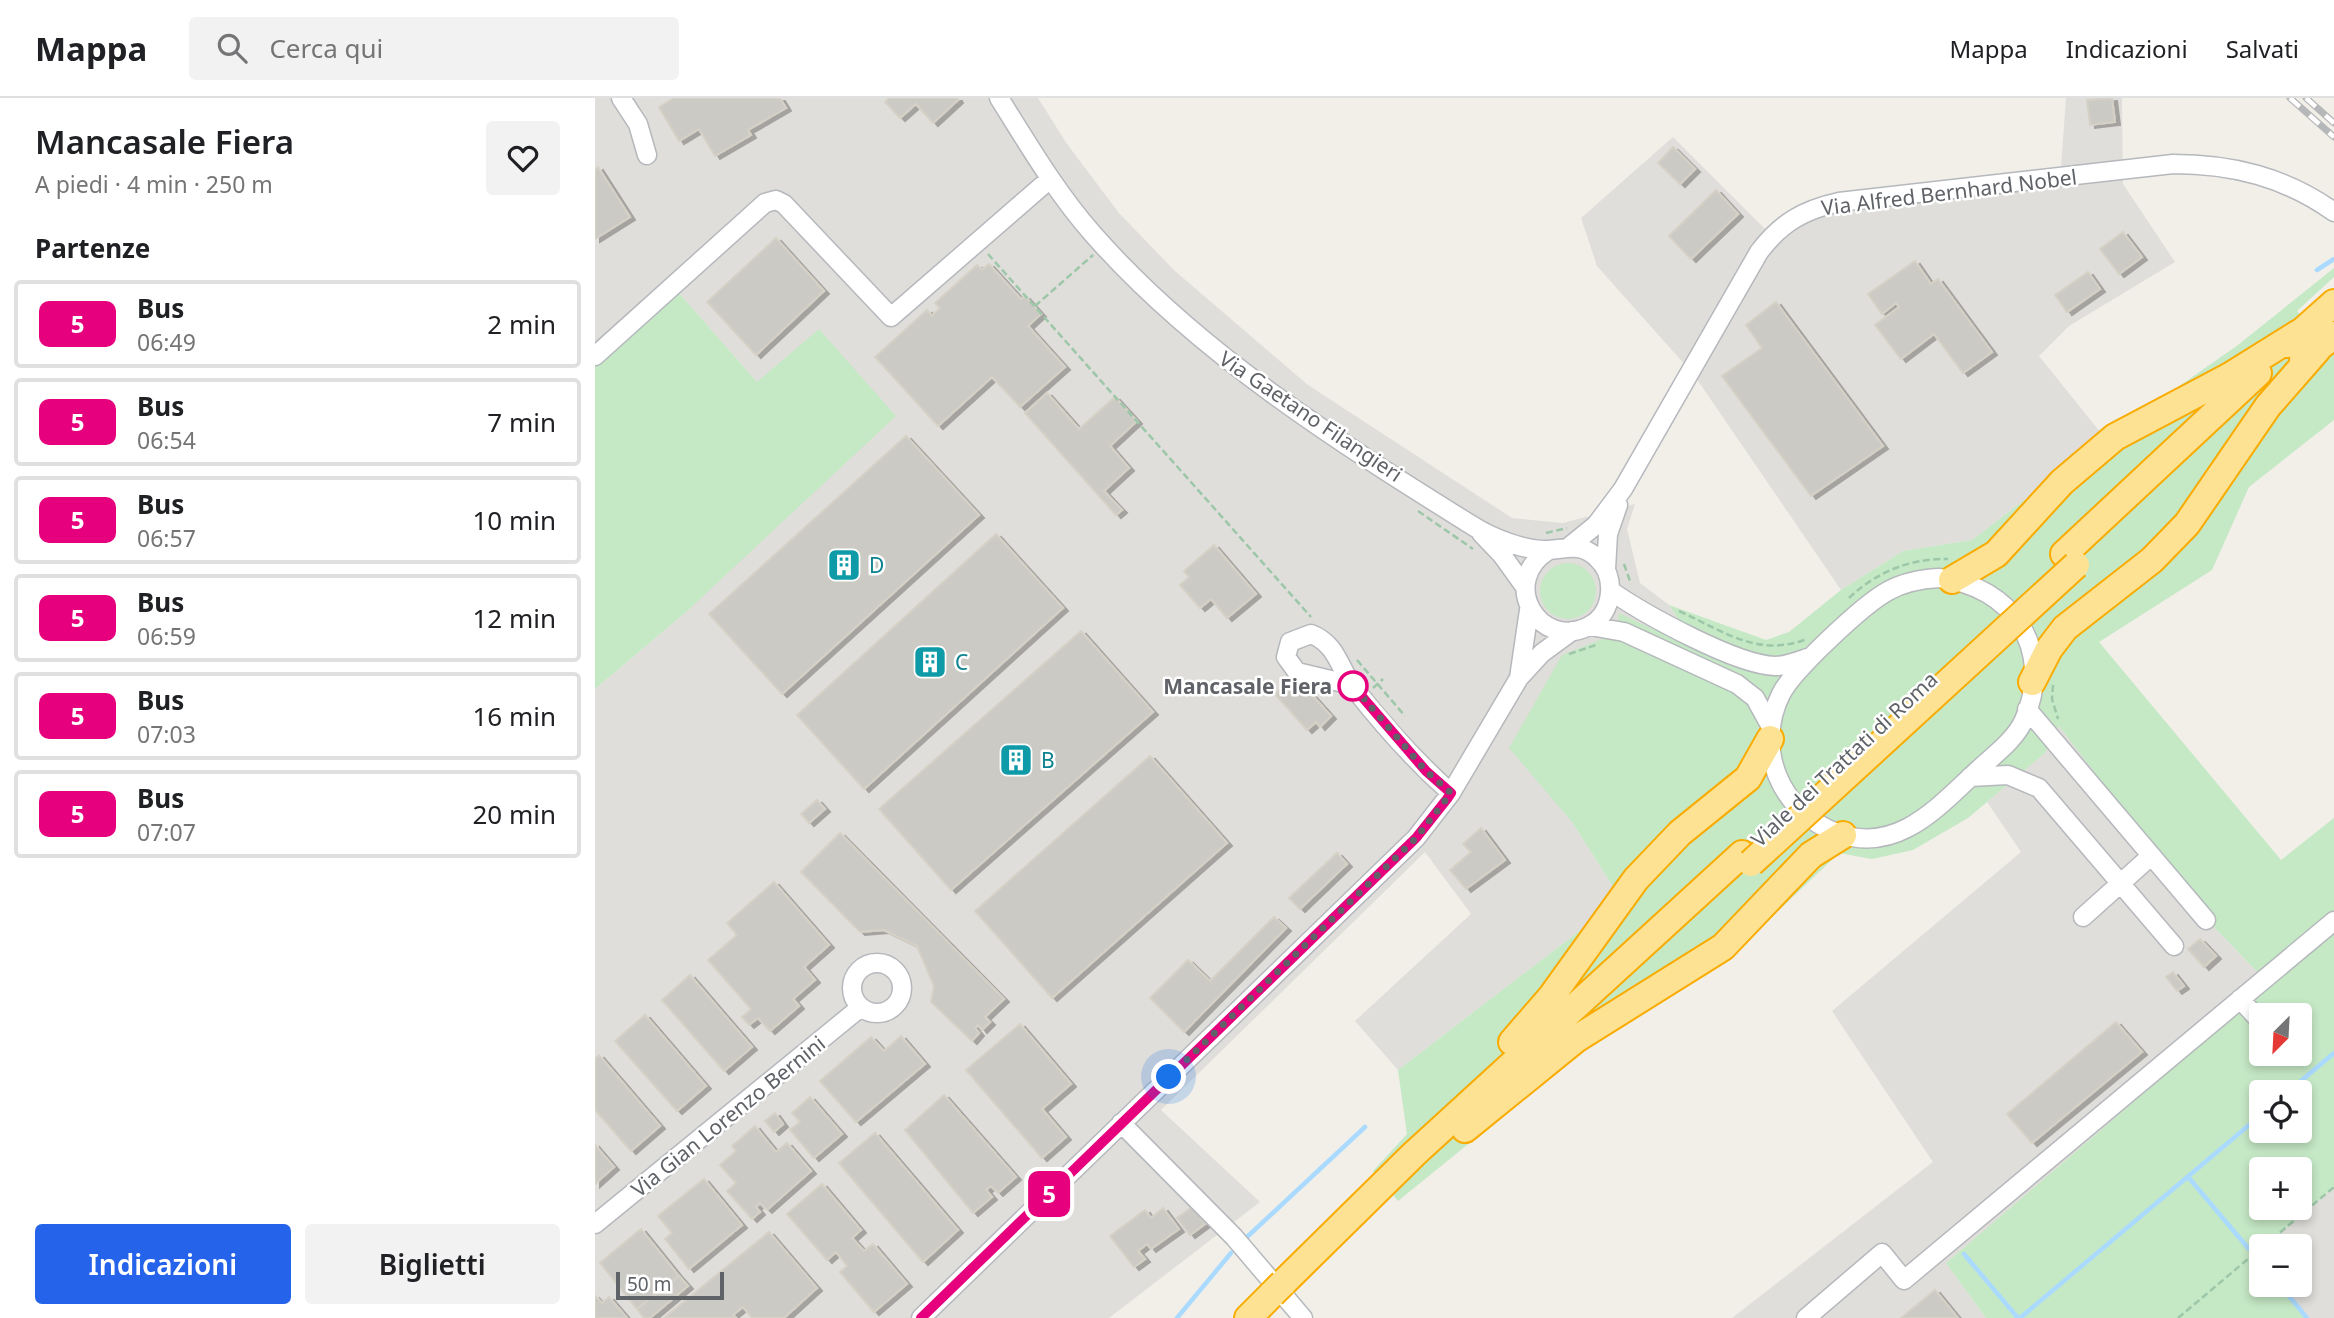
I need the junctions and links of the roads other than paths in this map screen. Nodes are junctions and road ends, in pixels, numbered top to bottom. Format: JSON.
{"nodes":[{"id":1,"x":621,"y":98,"type":"edge"},
{"id":2,"x":999,"y":98,"type":"edge"},
{"id":3,"x":647,"y":155,"type":"dead end"},
{"id":4,"x":1050,"y":179,"type":"junction"},
{"id":5,"x":2334,"y":212,"type":"edge"},
{"id":6,"x":2334,"y":303,"type":"edge"},
{"id":7,"x":2317,"y":337,"type":"edge"},
{"id":8,"x":595,"y":356,"type":"edge"},
{"id":9,"x":1623,"y":489,"type":"junction"},
{"id":10,"x":1476,"y":528,"type":"junction"},
{"id":11,"x":1570,"y":546,"type":"junction"},
{"id":12,"x":1549,"y":550,"type":"junction"},
{"id":13,"x":1606,"y":569,"type":"junction"},
{"id":14,"x":1953,"y":570,"type":"junction"},
{"id":15,"x":1525,"y":587,"type":"junction"},
{"id":16,"x":1611,"y":591,"type":"junction"},
{"id":17,"x":1529,"y":610,"type":"junction"},
{"id":18,"x":1581,"y":629,"type":"junction"},
{"id":19,"x":1814,"y":656,"type":"junction"},
{"id":20,"x":1519,"y":678,"type":"junction"},
{"id":21,"x":2032,"y":682,"type":"junction"},
{"id":22,"x":1352,"y":685,"type":"dead end"},
{"id":23,"x":2027,"y":709,"type":"junction"},
{"id":24,"x":1771,"y":733,"type":"junction"},
{"id":25,"x":1970,"y":777,"type":"junction"},
{"id":26,"x":1451,"y":793,"type":"junction"},
{"id":27,"x":1843,"y":835,"type":"junction"},
{"id":28,"x":2151,"y":856,"type":"junction"},
{"id":29,"x":2119,"y":881,"type":"junction"},
{"id":30,"x":2083,"y":917,"type":"dead end"},
{"id":31,"x":2206,"y":920,"type":"dead end"},
{"id":32,"x":2334,"y":921,"type":"edge"},
{"id":33,"x":2174,"y":946,"type":"dead end"},
{"id":34,"x":2240,"y":999,"type":"junction"},
{"id":35,"x":861,"y":1007,"type":"dead end"},
{"id":36,"x":2249,"y":1009,"type":"edge"},
{"id":37,"x":1121,"y":1123,"type":"junction"},
{"id":38,"x":1417,"y":1157,"type":"junction"},
{"id":39,"x":595,"y":1224,"type":"edge"},
{"id":40,"x":921,"y":1318,"type":"edge"},
{"id":41,"x":1248,"y":1318,"type":"edge"},
{"id":42,"x":1303,"y":1318,"type":"edge"},
{"id":43,"x":1806,"y":1318,"type":"edge"}],
"edges":[{"from":1,"to":3,"type":"street"},
{"from":2,"to":4,"type":"street","name":"Via Gaetano Filangieri"},
{"from":4,"to":8,"type":"street"},
{"from":4,"to":10,"type":"street","name":"Via Gaetano Filangieri"},
{"from":5,"to":9,"type":"street","name":"Via Alfred Bernhard Nobel"},
{"from":6,"to":7,"type":"highway","name":"Viale dei Trattati di Roma"},
{"from":7,"to":14,"type":"highway"},
{"from":7,"to":21,"type":"highway"},
{"from":7,"to":38,"type":"highway","name":"Viale dei Trattati di Roma"},
{"from":9,"to":11,"type":"street","name":"Via Alfred Bernhard Nobel"},
{"from":9,"to":13,"type":"street","name":"Via Alfred Bernhard Nobel"},
{"from":10,"to":12,"type":"street","name":"Via Gaetano Filangieri"},
{"from":10,"to":15,"type":"street","name":"Via Gaetano Filangieri"},
{"from":11,"to":12,"type":"street"},
{"from":11,"to":13,"type":"street"},
{"from":12,"to":15,"type":"street"},
{"from":13,"to":16,"type":"street"},
{"from":14,"to":19,"type":"street"},
{"from":14,"to":21,"type":"street"},
{"from":15,"to":17,"type":"street"},
{"from":16,"to":18,"type":"street"},
{"from":16,"to":19,"type":"street"},
{"from":17,"to":18,"type":"street"},
{"from":17,"to":20,"type":"street"},
{"from":18,"to":20,"type":"street"},
{"from":18,"to":24,"type":"street"},
{"from":19,"to":24,"type":"street"},
{"from":20,"to":26,"type":"street"},
{"from":21,"to":23,"type":"street"},
{"from":22,"to":26,"type":"street"},
{"from":23,"to":25,"type":"street"},
{"from":23,"to":28,"type":"street"},
{"from":24,"to":27,"type":"street"},
{"from":24,"to":38,"type":"highway"},
{"from":25,"to":27,"type":"street"},
{"from":25,"to":29,"type":"street"},
{"from":26,"to":37,"type":"street"},
{"from":27,"to":38,"type":"highway"},
{"from":28,"to":29,"type":"street"},
{"from":28,"to":31,"type":"street"},
{"from":29,"to":30,"type":"street"},
{"from":29,"to":33,"type":"street"},
{"from":32,"to":34,"type":"street"},
{"from":34,"to":36,"type":"street"},
{"from":34,"to":43,"type":"street"},
{"from":35,"to":39,"type":"street","name":"Via Gian Lorenzo Bernini"},
{"from":37,"to":40,"type":"street"},
{"from":37,"to":42,"type":"street"},
{"from":38,"to":41,"type":"highway","name":"Viale dei Trattati di Roma"}]}
